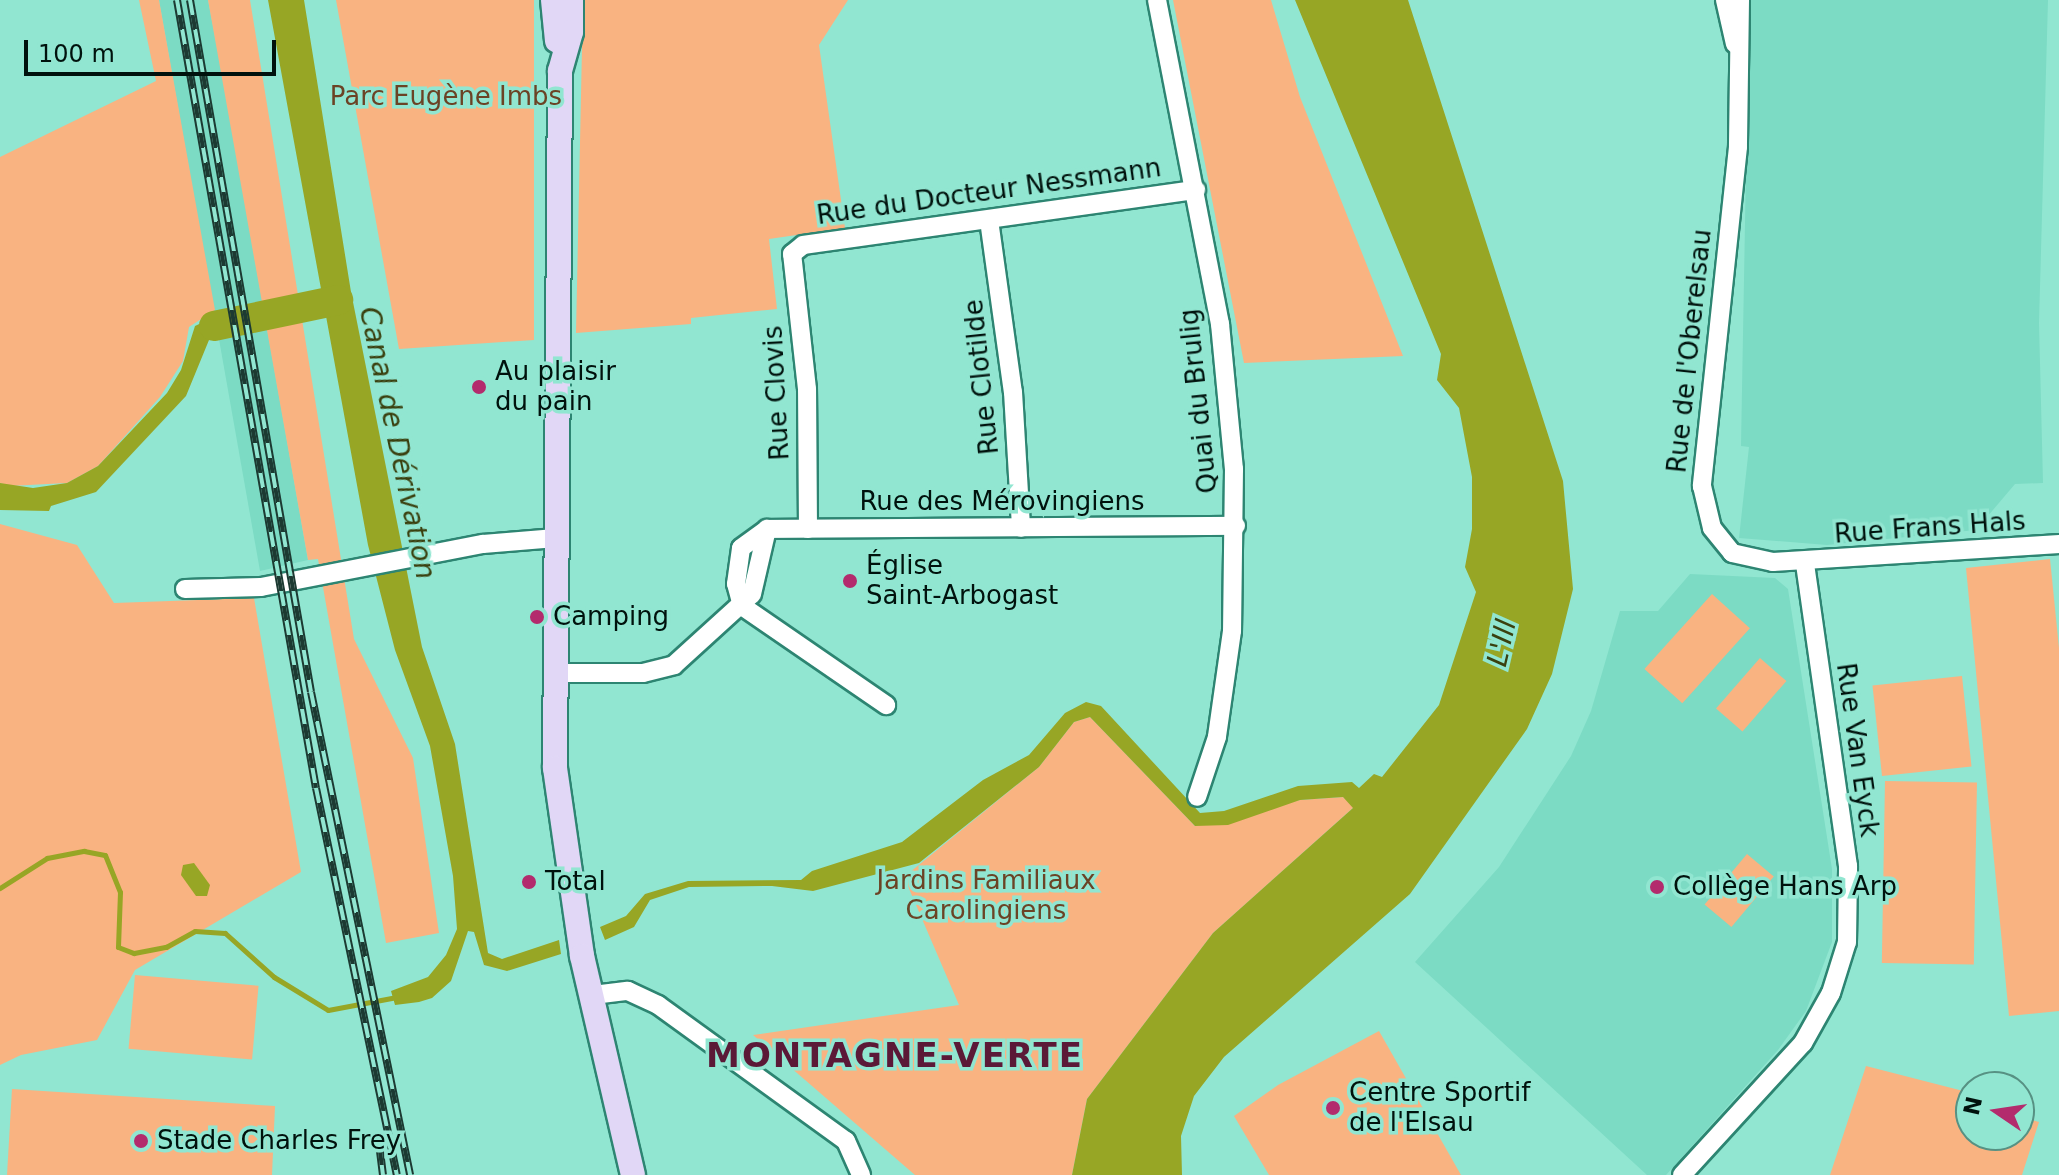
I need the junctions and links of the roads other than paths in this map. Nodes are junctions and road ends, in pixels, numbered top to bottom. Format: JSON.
{"nodes":[{"id":1,"x":553,"y":0,"type":"edge"},
{"id":2,"x":571,"y":0,"type":"edge"},
{"id":3,"x":1157,"y":0,"type":"edge"},
{"id":4,"x":1725,"y":0,"type":"edge"},
{"id":5,"x":1740,"y":0,"type":"edge"},
{"id":6,"x":560,"y":71,"type":"junction"},
{"id":7,"x":1739,"y":71,"type":"junction"},
{"id":8,"x":1196,"y":190,"type":"junction"},
{"id":9,"x":989,"y":220,"type":"junction"},
{"id":10,"x":792,"y":254,"type":"joint"},
{"id":11,"x":1236,"y":526,"type":"junction"},
{"id":12,"x":1021,"y":528,"type":"junction"},
{"id":13,"x":808,"y":529,"type":"junction"},
{"id":14,"x":556,"y":538,"type":"junction"},
{"id":15,"x":2059,"y":544,"type":"edge"},
{"id":16,"x":1805,"y":563,"type":"junction"},
{"id":17,"x":185,"y":589,"type":"dead end"},
{"id":18,"x":742,"y":606,"type":"junction"},
{"id":19,"x":556,"y":673,"type":"junction"},
{"id":20,"x":886,"y":705,"type":"dead end"},
{"id":21,"x":1197,"y":797,"type":"dead end"},
{"id":22,"x":593,"y":995,"type":"junction"},
{"id":23,"x":633,"y":1175,"type":"edge"},
{"id":24,"x":861,"y":1175,"type":"edge"},
{"id":25,"x":1682,"y":1175,"type":"edge"}],
"edges":[{"from":1,"to":6,"type":"main road"},
{"from":2,"to":6,"type":"main road"},
{"from":3,"to":8,"type":"street","name":"Quai du Brulig"},
{"from":4,"to":7,"type":"street","name":"Rue de l'Oberelsau"},
{"from":5,"to":7,"type":"street","name":"Rue de l'Oberelsau"},
{"from":6,"to":14,"type":"main road"},
{"from":7,"to":16,"type":"street","name":"Rue de l'Oberelsau"},
{"from":8,"to":9,"type":"street","name":"Rue du Docteur Nessmann"},
{"from":8,"to":11,"type":"street","name":"Quai du Brulig"},
{"from":9,"to":10,"type":"street","name":"Rue du Docteur Nessmann"},
{"from":9,"to":12,"type":"street","name":"Rue Clotilde"},
{"from":10,"to":13,"type":"street","name":"Rue Clovis"},
{"from":11,"to":12,"type":"street","name":"Rue des Mérovingiens"},
{"from":11,"to":21,"type":"street","name":"Quai du Brulig"},
{"from":12,"to":13,"type":"street","name":"Rue des Mérovingiens"},
{"from":13,"to":18,"type":"street","name":"Rue des Mérovingiens"},
{"from":14,"to":17,"type":"street"},
{"from":14,"to":19,"type":"main road"},
{"from":15,"to":16,"type":"street","name":"Rue Frans Hals"},
{"from":16,"to":25,"type":"street","name":"Rue Van Eyck"},
{"from":18,"to":19,"type":"street","name":"Rue des Mérovingiens"},
{"from":18,"to":20,"type":"street"},
{"from":19,"to":22,"type":"main road"},
{"from":22,"to":23,"type":"main road"},
{"from":22,"to":24,"type":"street"}]}
